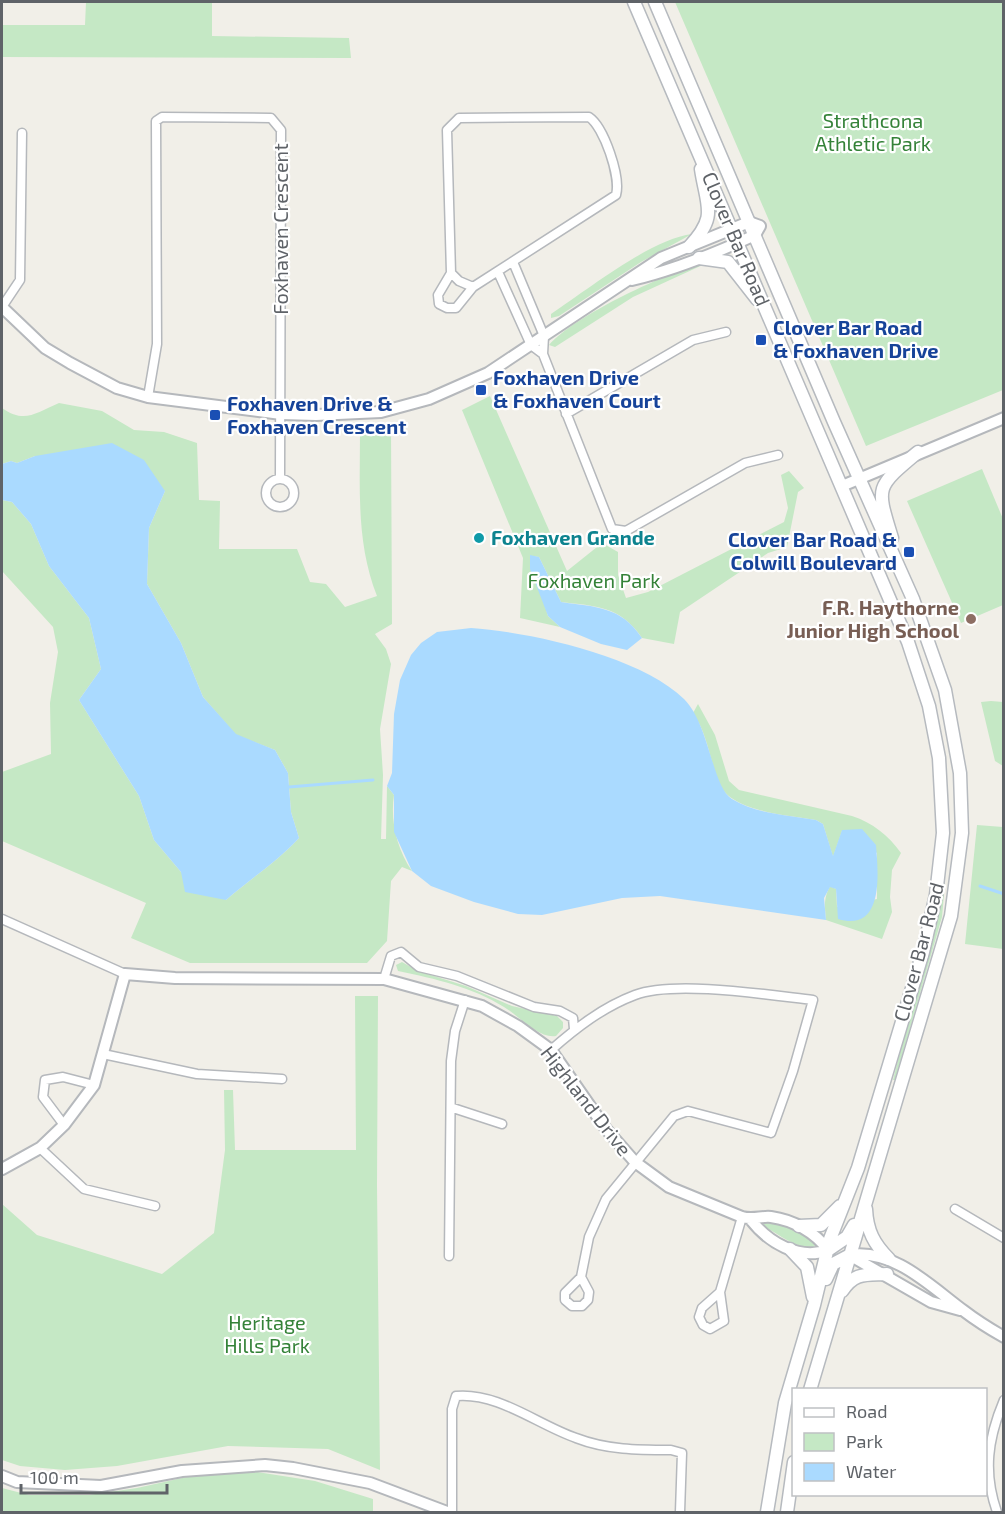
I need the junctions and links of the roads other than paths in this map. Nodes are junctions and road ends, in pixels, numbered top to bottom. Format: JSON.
{"nodes":[{"id":1,"x":634,"y":2,"type":"edge"},
{"id":2,"x":655,"y":2,"type":"edge"},
{"id":3,"x":22,"y":133,"type":"dead end"},
{"id":4,"x":698,"y":150,"type":"junction"},
{"id":5,"x":750,"y":222,"type":"junction"},
{"id":6,"x":732,"y":229,"type":"junction"},
{"id":7,"x":755,"y":236,"type":"junction"},
{"id":8,"x":738,"y":243,"type":"junction"},
{"id":9,"x":689,"y":246,"type":"junction"},
{"id":10,"x":699,"y":258,"type":"junction"},
{"id":11,"x":513,"y":262,"type":"junction"},
{"id":12,"x":498,"y":272,"type":"junction"},
{"id":13,"x":451,"y":273,"type":"junction"},
{"id":14,"x":632,"y":280,"type":"junction"},
{"id":15,"x":473,"y":287,"type":"junction"},
{"id":16,"x":2,"y":307,"type":"edge"},
{"id":17,"x":766,"y":309,"type":"junction"},
{"id":18,"x":726,"y":332,"type":"dead end"},
{"id":19,"x":544,"y":336,"type":"junction"},
{"id":20,"x":531,"y":345,"type":"junction"},
{"id":21,"x":543,"y":354,"type":"junction"},
{"id":22,"x":148,"y":397,"type":"junction"},
{"id":23,"x":281,"y":414,"type":"junction"},
{"id":24,"x":566,"y":414,"type":"junction"},
{"id":25,"x":1004,"y":418,"type":"edge"},
{"id":26,"x":918,"y":452,"type":"junction"},
{"id":27,"x":778,"y":455,"type":"dead end"},
{"id":28,"x":280,"y":478,"type":"dead end"},
{"id":29,"x":860,"y":478,"type":"junction"},
{"id":30,"x":842,"y":486,"type":"junction"},
{"id":31,"x":904,"y":577,"type":"junction"},
{"id":32,"x":2,"y":920,"type":"edge"},
{"id":33,"x":125,"y":974,"type":"junction"},
{"id":34,"x":384,"y":979,"type":"junction"},
{"id":35,"x":465,"y":1000,"type":"junction"},
{"id":36,"x":574,"y":1029,"type":"junction"},
{"id":37,"x":551,"y":1050,"type":"junction"},
{"id":38,"x":103,"y":1054,"type":"junction"},
{"id":39,"x":282,"y":1079,"type":"dead end"},
{"id":40,"x":94,"y":1085,"type":"junction"},
{"id":41,"x":453,"y":1108,"type":"junction"},
{"id":42,"x":502,"y":1124,"type":"dead end"},
{"id":43,"x":64,"y":1125,"type":"junction"},
{"id":44,"x":40,"y":1148,"type":"junction"},
{"id":45,"x":635,"y":1162,"type":"junction"},
{"id":46,"x":2,"y":1169,"type":"edge"},
{"id":47,"x":848,"y":1196,"type":"junction"},
{"id":48,"x":866,"y":1199,"type":"junction"},
{"id":49,"x":155,"y":1206,"type":"dead end"},
{"id":50,"x":955,"y":1209,"type":"dead end"},
{"id":51,"x":747,"y":1219,"type":"junction"},
{"id":52,"x":799,"y":1226,"type":"junction"},
{"id":53,"x":1004,"y":1238,"type":"edge"},
{"id":54,"x":841,"y":1242,"type":"junction"},
{"id":55,"x":790,"y":1249,"type":"junction"},
{"id":56,"x":828,"y":1251,"type":"junction"},
{"id":57,"x":850,"y":1255,"type":"junction"},
{"id":58,"x":449,"y":1256,"type":"dead end"},
{"id":59,"x":889,"y":1259,"type":"junction"},
{"id":60,"x":836,"y":1262,"type":"junction"},
{"id":61,"x":887,"y":1274,"type":"junction"},
{"id":62,"x":580,"y":1277,"type":"dead end"},
{"id":63,"x":720,"y":1292,"type":"dead end"},
{"id":64,"x":814,"y":1305,"type":"junction"},
{"id":65,"x":834,"y":1305,"type":"junction"},
{"id":66,"x":963,"y":1311,"type":"junction"},
{"id":67,"x":1004,"y":1337,"type":"edge"},
{"id":68,"x":810,"y":1388,"type":"edge"},
{"id":69,"x":1004,"y":1400,"type":"edge"},
{"id":70,"x":988,"y":1429,"type":"edge"},
{"id":71,"x":2,"y":1476,"type":"edge"},
{"id":72,"x":792,"y":1476,"type":"edge"},
{"id":73,"x":449,"y":1512,"type":"edge"},
{"id":74,"x":680,"y":1512,"type":"edge"},
{"id":75,"x":767,"y":1512,"type":"edge"},
{"id":76,"x":787,"y":1512,"type":"edge"},
{"id":77,"x":997,"y":1512,"type":"edge"}],
"edges":[{"from":1,"to":4,"type":"main road","name":"Clover Bar Road"},
{"from":2,"to":5,"type":"main road","name":"Clover Bar Road"},
{"from":3,"to":16,"type":"street"},
{"from":4,"to":6,"type":"main road","name":"Clover Bar Road"},
{"from":4,"to":9,"type":"main road"},
{"from":5,"to":6,"type":"street"},
{"from":5,"to":7,"type":"main road","name":"Clover Bar Road"},
{"from":6,"to":8,"type":"main road","name":"Clover Bar Road"},
{"from":6,"to":9,"type":"street"},
{"from":7,"to":8,"type":"street"},
{"from":7,"to":29,"type":"main road","name":"Clover Bar Road"},
{"from":8,"to":10,"type":"street"},
{"from":8,"to":17,"type":"main road","name":"Clover Bar Road"},
{"from":9,"to":14,"type":"street"},
{"from":10,"to":14,"type":"street"},
{"from":10,"to":17,"type":"main road"},
{"from":11,"to":12,"type":"street"},
{"from":11,"to":13,"type":"street"},
{"from":11,"to":19,"type":"street"},
{"from":12,"to":15,"type":"street"},
{"from":12,"to":20,"type":"street"},
{"from":13,"to":15,"type":"street"},
{"from":13,"to":15,"type":"street"},
{"from":14,"to":19,"type":"street"},
{"from":16,"to":22,"type":"street"},
{"from":17,"to":30,"type":"main road","name":"Clover Bar Road"},
{"from":18,"to":24,"type":"street"},
{"from":19,"to":20,"type":"street"},
{"from":19,"to":21,"type":"street"},
{"from":20,"to":21,"type":"street"},
{"from":20,"to":23,"type":"street"},
{"from":21,"to":24,"type":"street"},
{"from":22,"to":23,"type":"street"},
{"from":22,"to":23,"type":"street","name":"Foxhaven Crescent"},
{"from":23,"to":28,"type":"street"},
{"from":24,"to":27,"type":"street"},
{"from":25,"to":26,"type":"street"},
{"from":26,"to":29,"type":"street"},
{"from":26,"to":31,"type":"main road"},
{"from":29,"to":30,"type":"street"},
{"from":29,"to":31,"type":"main road","name":"Clover Bar Road"},
{"from":30,"to":47,"type":"main road","name":"Clover Bar Road"},
{"from":31,"to":48,"type":"main road","name":"Clover Bar Road"},
{"from":32,"to":33,"type":"street","name":"Highland Drive"},
{"from":33,"to":34,"type":"street","name":"Highland Drive"},
{"from":33,"to":38,"type":"street"},
{"from":34,"to":35,"type":"street","name":"Highland Drive"},
{"from":34,"to":36,"type":"street","name":"Highland Drive"},
{"from":35,"to":37,"type":"street","name":"Highland Drive"},
{"from":35,"to":41,"type":"street"},
{"from":36,"to":37,"type":"street"},
{"from":36,"to":45,"type":"street"},
{"from":37,"to":45,"type":"street","name":"Highland Drive"},
{"from":38,"to":39,"type":"street"},
{"from":38,"to":40,"type":"street"},
{"from":40,"to":43,"type":"street"},
{"from":40,"to":43,"type":"street"},
{"from":41,"to":42,"type":"street"},
{"from":41,"to":58,"type":"street"},
{"from":43,"to":44,"type":"street"},
{"from":44,"to":46,"type":"street"},
{"from":44,"to":49,"type":"street"},
{"from":45,"to":51,"type":"street","name":"Highland Drive"},
{"from":45,"to":62,"type":"street"},
{"from":47,"to":52,"type":"main road"},
{"from":47,"to":54,"type":"main road"},
{"from":47,"to":56,"type":"main road","name":"Clover Bar Road"},
{"from":48,"to":54,"type":"main road"},
{"from":48,"to":57,"type":"main road","name":"Clover Bar Road"},
{"from":48,"to":59,"type":"main road"},
{"from":50,"to":53,"type":"street"},
{"from":51,"to":52,"type":"street","name":"Highland Drive"},
{"from":51,"to":55,"type":"street","name":"Highland Drive"},
{"from":51,"to":63,"type":"street"},
{"from":52,"to":56,"type":"street"},
{"from":54,"to":56,"type":"main road"},
{"from":54,"to":57,"type":"main road"},
{"from":55,"to":56,"type":"street","name":"Highland Drive"},
{"from":55,"to":64,"type":"main road"},
{"from":56,"to":60,"type":"main road"},
{"from":56,"to":64,"type":"main road","name":"Clover Bar Road"},
{"from":57,"to":59,"type":"street"},
{"from":57,"to":60,"type":"main road"},
{"from":57,"to":61,"type":"street"},
{"from":57,"to":65,"type":"main road","name":"Clover Bar Road"},
{"from":59,"to":66,"type":"street"},
{"from":60,"to":64,"type":"main road"},
{"from":60,"to":65,"type":"main road"},
{"from":61,"to":65,"type":"main road"},
{"from":61,"to":66,"type":"street"},
{"from":64,"to":75,"type":"main road","name":"Clover Bar Road"},
{"from":65,"to":68,"type":"main road","name":"Clover Bar Road"},
{"from":66,"to":67,"type":"street"},
{"from":69,"to":70,"type":"street"},
{"from":70,"to":77,"type":"street"},
{"from":71,"to":73,"type":"street"},
{"from":72,"to":76,"type":"main road"},
{"from":73,"to":74,"type":"street"}]}
